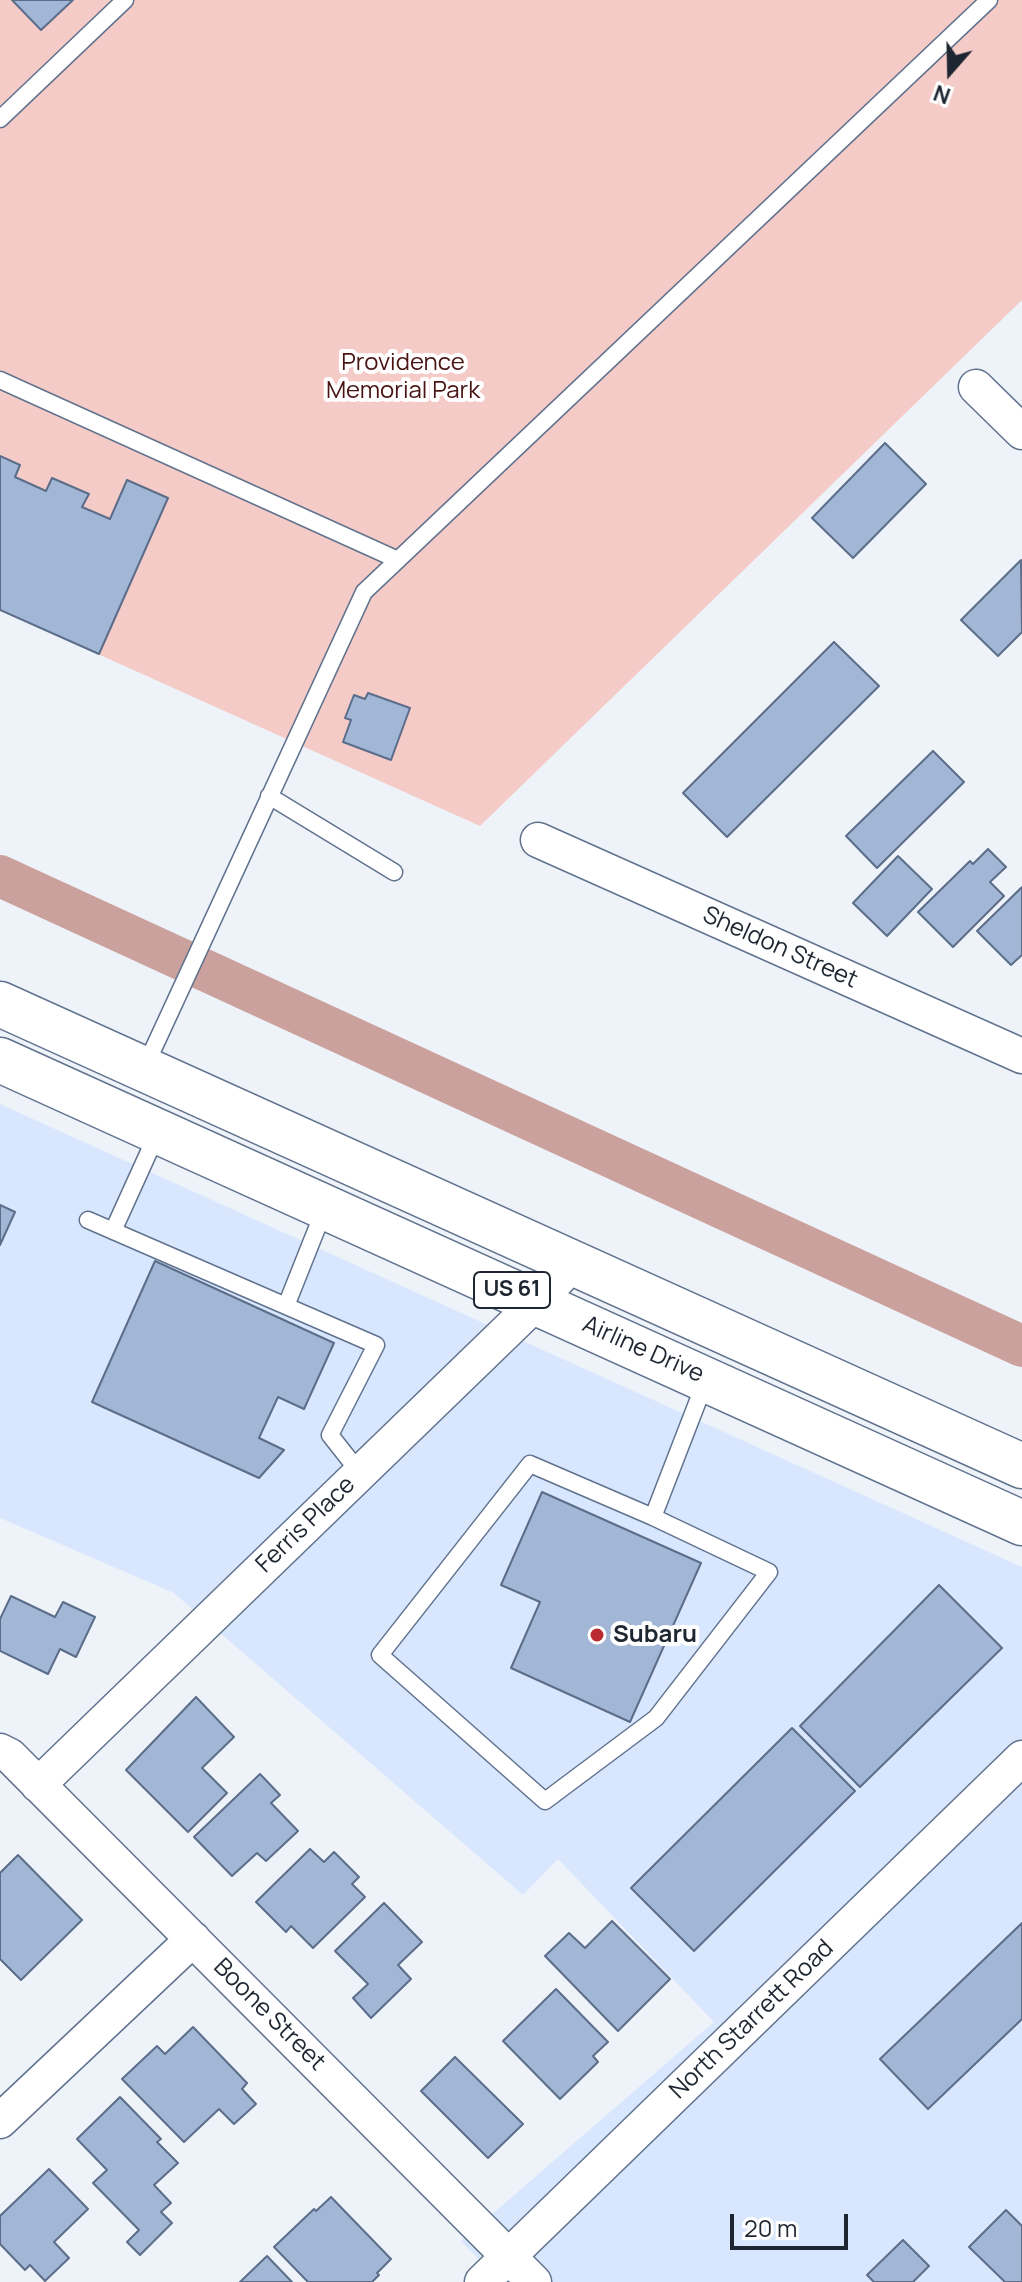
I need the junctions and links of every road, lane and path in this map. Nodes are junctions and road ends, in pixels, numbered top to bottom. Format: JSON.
{"nodes":[{"id":1,"x":125,"y":0,"type":"edge"},
{"id":2,"x":989,"y":0,"type":"edge"},
{"id":3,"x":0,"y":119,"type":"edge"},
{"id":4,"x":0,"y":380,"type":"edge"},
{"id":5,"x":976,"y":387,"type":"dead end"},
{"id":6,"x":1022,"y":432,"type":"edge"},
{"id":7,"x":398,"y":560,"type":"junction"},
{"id":8,"x":269,"y":796,"type":"junction"},
{"id":9,"x":538,"y":840,"type":"dead end"},
{"id":10,"x":394,"y":872,"type":"dead end"},
{"id":11,"x":0,"y":1004,"type":"edge"},
{"id":12,"x":1021,"y":1054,"type":"edge"},
{"id":13,"x":0,"y":1060,"type":"edge"},
{"id":14,"x":144,"y":1070,"type":"junction"},
{"id":15,"x":140,"y":1123,"type":"junction"},
{"id":16,"x":326,"y":1206,"type":"junction"},
{"id":17,"x":88,"y":1220,"type":"dead end"},
{"id":18,"x":113,"y":1231,"type":"junction"},
{"id":19,"x":573,"y":1263,"type":"junction"},
{"id":20,"x":537,"y":1302,"type":"junction"},
{"id":21,"x":286,"y":1306,"type":"junction"},
{"id":22,"x":706,"y":1379,"type":"junction"},
{"id":23,"x":1022,"y":1466,"type":"edge"},
{"id":24,"x":360,"y":1473,"type":"junction"},
{"id":25,"x":653,"y":1517,"type":"junction"},
{"id":26,"x":1022,"y":1523,"type":"edge"},
{"id":27,"x":0,"y":1751,"type":"edge"},
{"id":28,"x":1022,"y":1758,"type":"edge"},
{"id":29,"x":38,"y":1785,"type":"junction"},
{"id":30,"x":193,"y":1939,"type":"junction"},
{"id":31,"x":0,"y":2121,"type":"edge"},
{"id":32,"x":509,"y":2256,"type":"junction"},
{"id":33,"x":482,"y":2282,"type":"edge"},
{"id":34,"x":534,"y":2282,"type":"edge"}],
"edges":[{"from":1,"to":3,"type":"lane"},
{"from":2,"to":7,"type":"lane"},
{"from":4,"to":7,"type":"lane"},
{"from":5,"to":6,"type":"street"},
{"from":7,"to":8,"type":"lane"},
{"from":8,"to":10,"type":"lane"},
{"from":8,"to":14,"type":"lane"},
{"from":9,"to":12,"type":"street","name":"Sheldon Street"},
{"from":11,"to":14,"type":"highway","name":"Airline Drive","number":"US 61"},
{"from":13,"to":15,"type":"highway","name":"Airline Drive","number":"US 61"},
{"from":14,"to":15,"type":"highway"},
{"from":14,"to":19,"type":"highway","name":"Airline Drive","number":"US 61"},
{"from":15,"to":16,"type":"highway","name":"Airline Drive","number":"US 61"},
{"from":15,"to":18,"type":"lane"},
{"from":16,"to":20,"type":"highway","name":"Airline Drive","number":"US 61"},
{"from":16,"to":21,"type":"lane"},
{"from":17,"to":18,"type":"lane"},
{"from":18,"to":21,"type":"lane"},
{"from":19,"to":20,"type":"street","name":"Ferris Place"},
{"from":19,"to":23,"type":"highway","name":"Airline Drive","number":"US 61"},
{"from":20,"to":22,"type":"highway","name":"Airline Drive","number":"US 61"},
{"from":20,"to":24,"type":"street","name":"Ferris Place"},
{"from":21,"to":24,"type":"lane"},
{"from":22,"to":25,"type":"lane"},
{"from":22,"to":26,"type":"highway","name":"Airline Drive","number":"US 61"},
{"from":24,"to":29,"type":"street","name":"Ferris Place"},
{"from":25,"to":25,"type":"lane"},
{"from":27,"to":29,"type":"street","name":"Boone Street"},
{"from":28,"to":32,"type":"street","name":"North Starrett Road"},
{"from":29,"to":30,"type":"street","name":"Boone Street"},
{"from":30,"to":31,"type":"street"},
{"from":30,"to":32,"type":"street","name":"Boone Street"},
{"from":32,"to":33,"type":"street","name":"North Starrett Road"},
{"from":32,"to":34,"type":"street","name":"Boone Street"}]}
